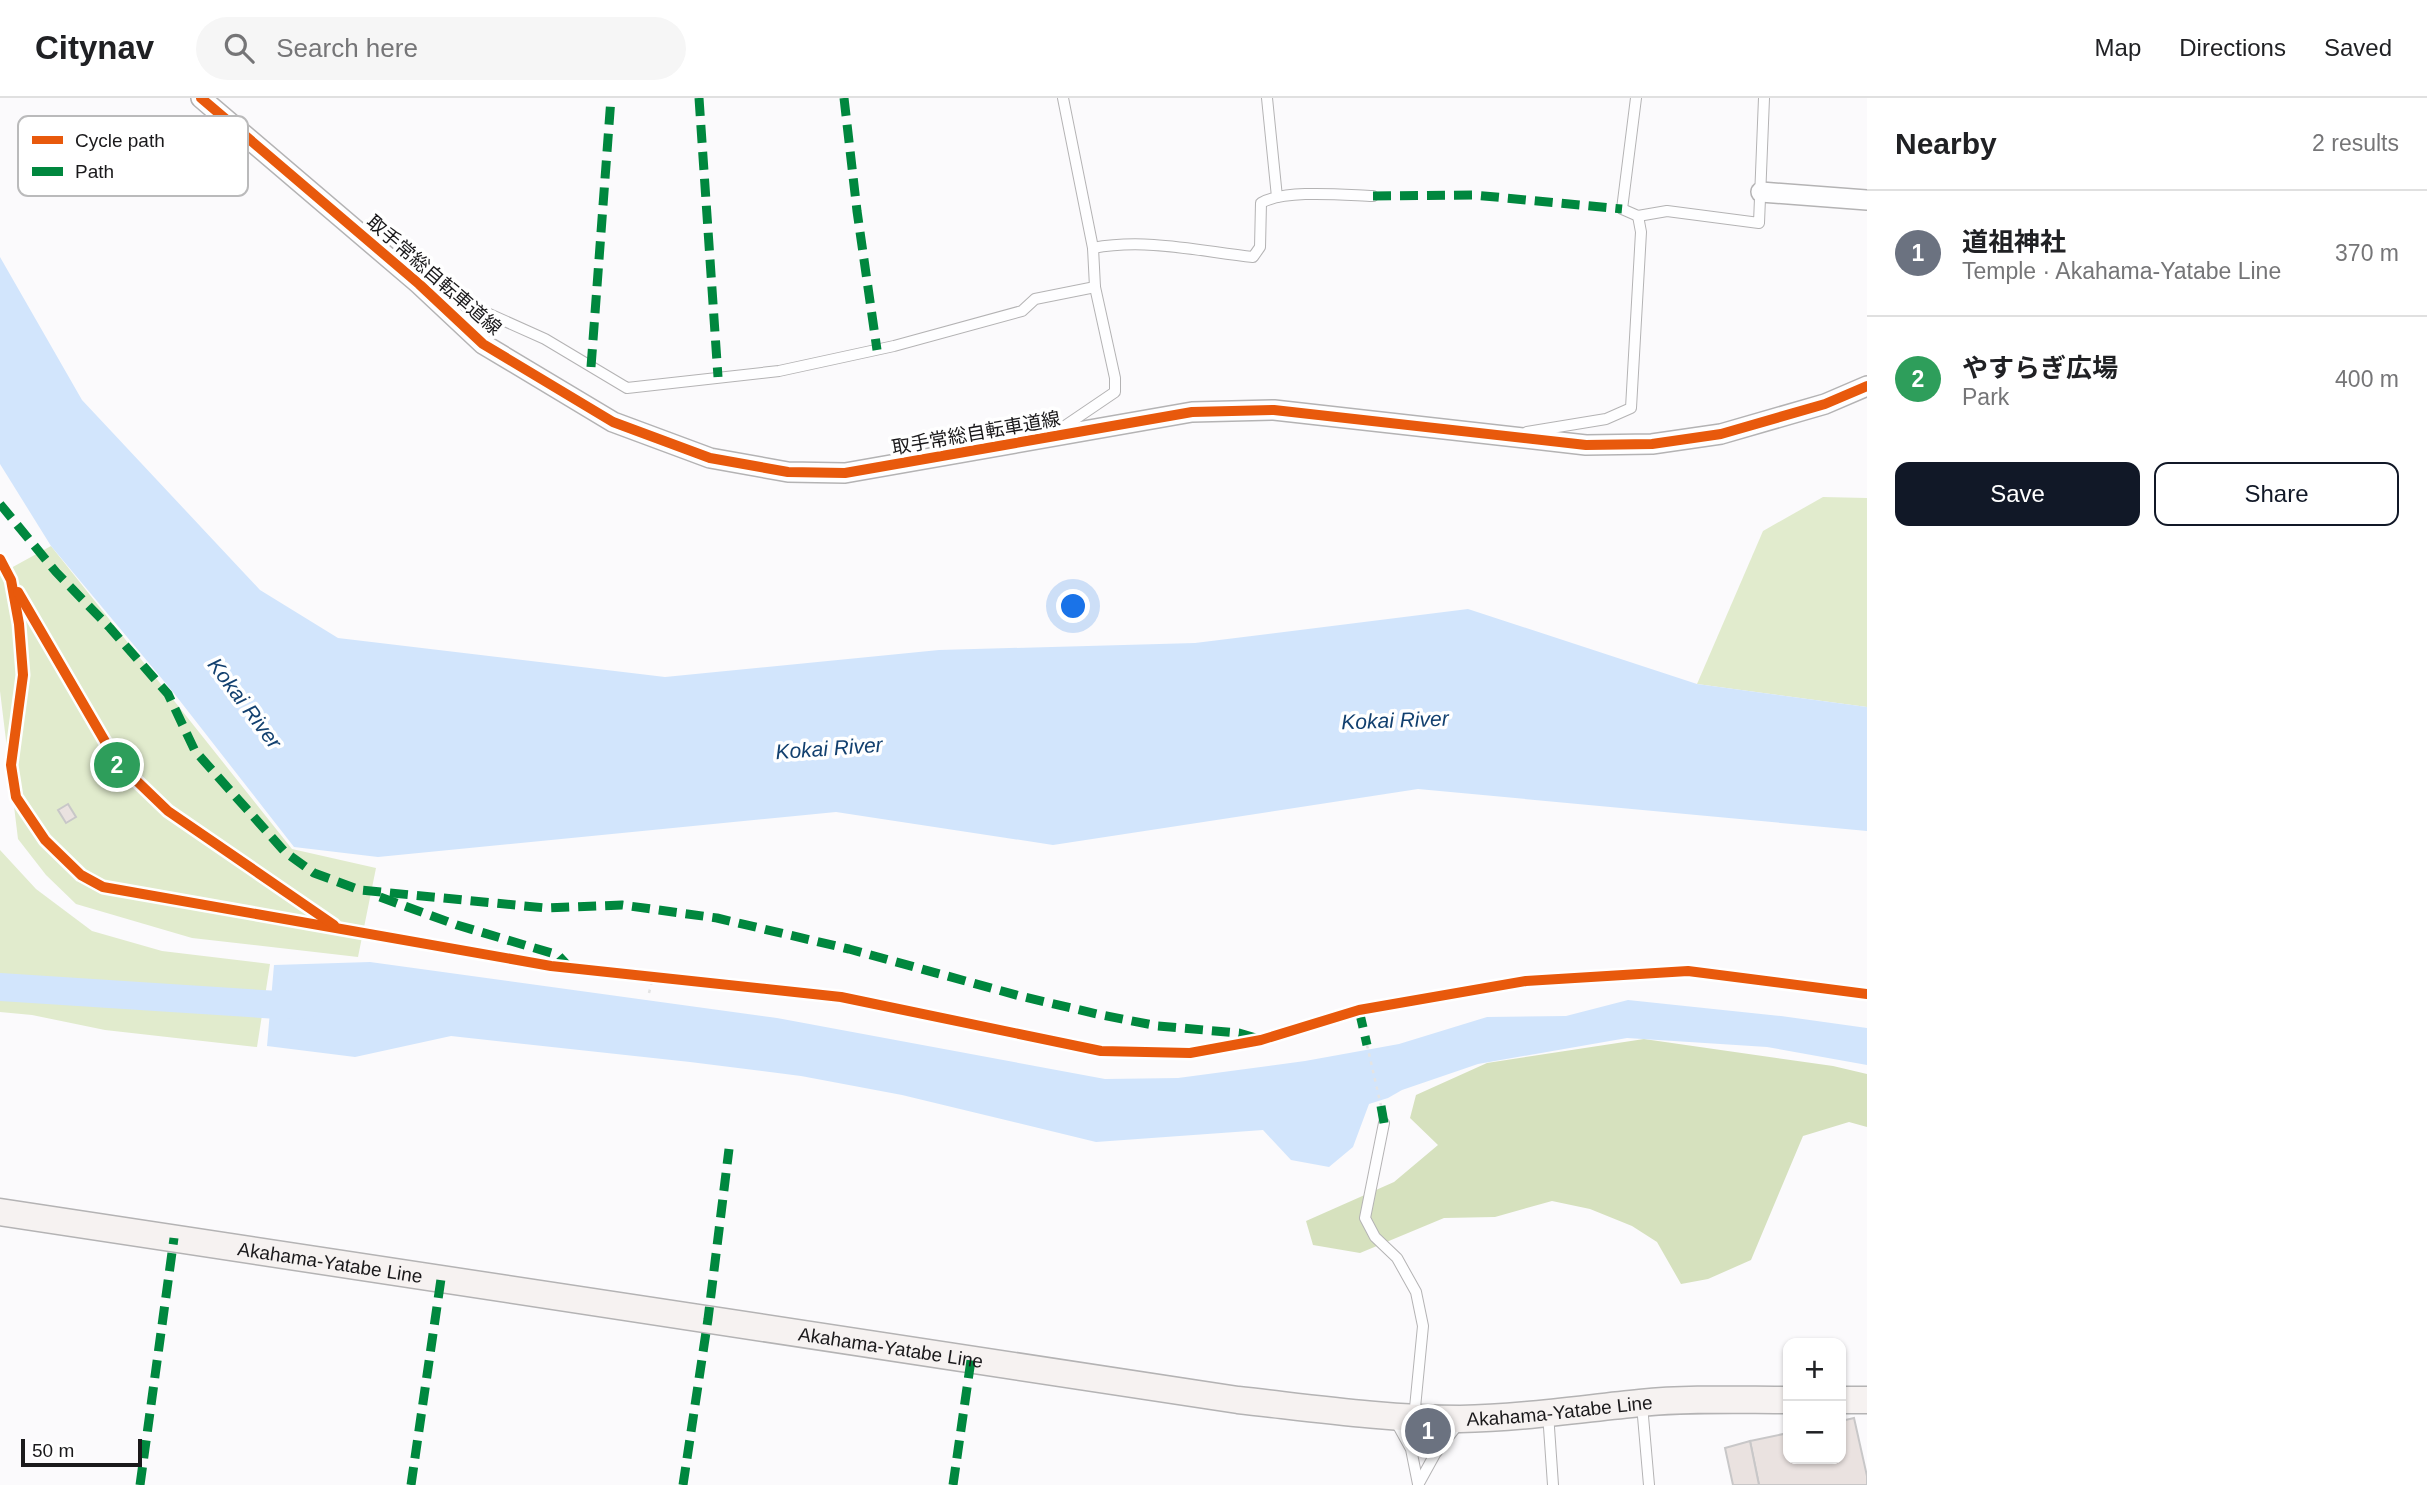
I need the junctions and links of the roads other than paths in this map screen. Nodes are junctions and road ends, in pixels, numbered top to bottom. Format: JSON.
{"nodes":[{"id":1,"x":201,"y":98,"type":"edge"},
{"id":2,"x":1063,"y":98,"type":"edge"},
{"id":3,"x":1267,"y":98,"type":"edge"},
{"id":4,"x":1636,"y":98,"type":"edge"},
{"id":5,"x":1764,"y":98,"type":"edge"},
{"id":6,"x":222,"y":116,"type":"edge"},
{"id":7,"x":248,"y":138,"type":"edge"},
{"id":8,"x":1761,"y":192,"type":"junction"},
{"id":9,"x":1277,"y":197,"type":"junction"},
{"id":10,"x":1373,"y":197,"type":"dead end"},
{"id":11,"x":1867,"y":200,"type":"edge"},
{"id":12,"x":1638,"y":216,"type":"junction"},
{"id":13,"x":1093,"y":248,"type":"junction"},
{"id":14,"x":419,"y":284,"type":"junction"},
{"id":15,"x":1095,"y":286,"type":"junction"},
{"id":16,"x":1867,"y":386,"type":"edge"},
{"id":17,"x":1499,"y":436,"type":"junction"},
{"id":18,"x":1048,"y":438,"type":"junction"},
{"id":19,"x":1384,"y":1123,"type":"dead end"},
{"id":20,"x":0,"y":1212,"type":"edge"},
{"id":21,"x":1783,"y":1400,"type":"edge"},
{"id":22,"x":1846,"y":1400,"type":"edge"},
{"id":23,"x":1867,"y":1400,"type":"edge"},
{"id":24,"x":1642,"y":1402,"type":"junction"},
{"id":25,"x":1548,"y":1412,"type":"junction"},
{"id":26,"x":1404,"y":1417,"type":"junction"},
{"id":27,"x":1462,"y":1419,"type":"junction"},
{"id":28,"x":1553,"y":1485,"type":"edge"},
{"id":29,"x":1649,"y":1485,"type":"edge"}],
"edges":[{"from":1,"to":6,"type":"street","name":"取手常総自転車道線"},
{"from":2,"to":13,"type":"lane"},
{"from":3,"to":9,"type":"lane"},
{"from":4,"to":12,"type":"lane"},
{"from":5,"to":8,"type":"lane"},
{"from":7,"to":14,"type":"street","name":"取手常総自転車道線"},
{"from":8,"to":11,"type":"street"},
{"from":8,"to":12,"type":"lane"},
{"from":9,"to":10,"type":"lane"},
{"from":9,"to":13,"type":"lane"},
{"from":12,"to":17,"type":"lane"},
{"from":13,"to":15,"type":"lane"},
{"from":14,"to":15,"type":"lane"},
{"from":14,"to":18,"type":"street","name":"取手常総自転車道線"},
{"from":15,"to":18,"type":"lane"},
{"from":16,"to":17,"type":"street","name":"取手常総自転車道線"},
{"from":17,"to":18,"type":"street","name":"取手常総自転車道線"},
{"from":19,"to":26,"type":"lane"},
{"from":20,"to":26,"type":"main road","name":"Akahama-Yatabe Line"},
{"from":21,"to":24,"type":"main road","name":"Akahama-Yatabe Line"},
{"from":22,"to":23,"type":"main road"},
{"from":24,"to":25,"type":"main road","name":"Akahama-Yatabe Line"},
{"from":24,"to":29,"type":"lane"},
{"from":25,"to":27,"type":"main road","name":"Akahama-Yatabe Line"},
{"from":25,"to":28,"type":"lane"},
{"from":26,"to":27,"type":"main road","name":"Akahama-Yatabe Line"},
{"from":26,"to":27,"type":"lane"}]}
